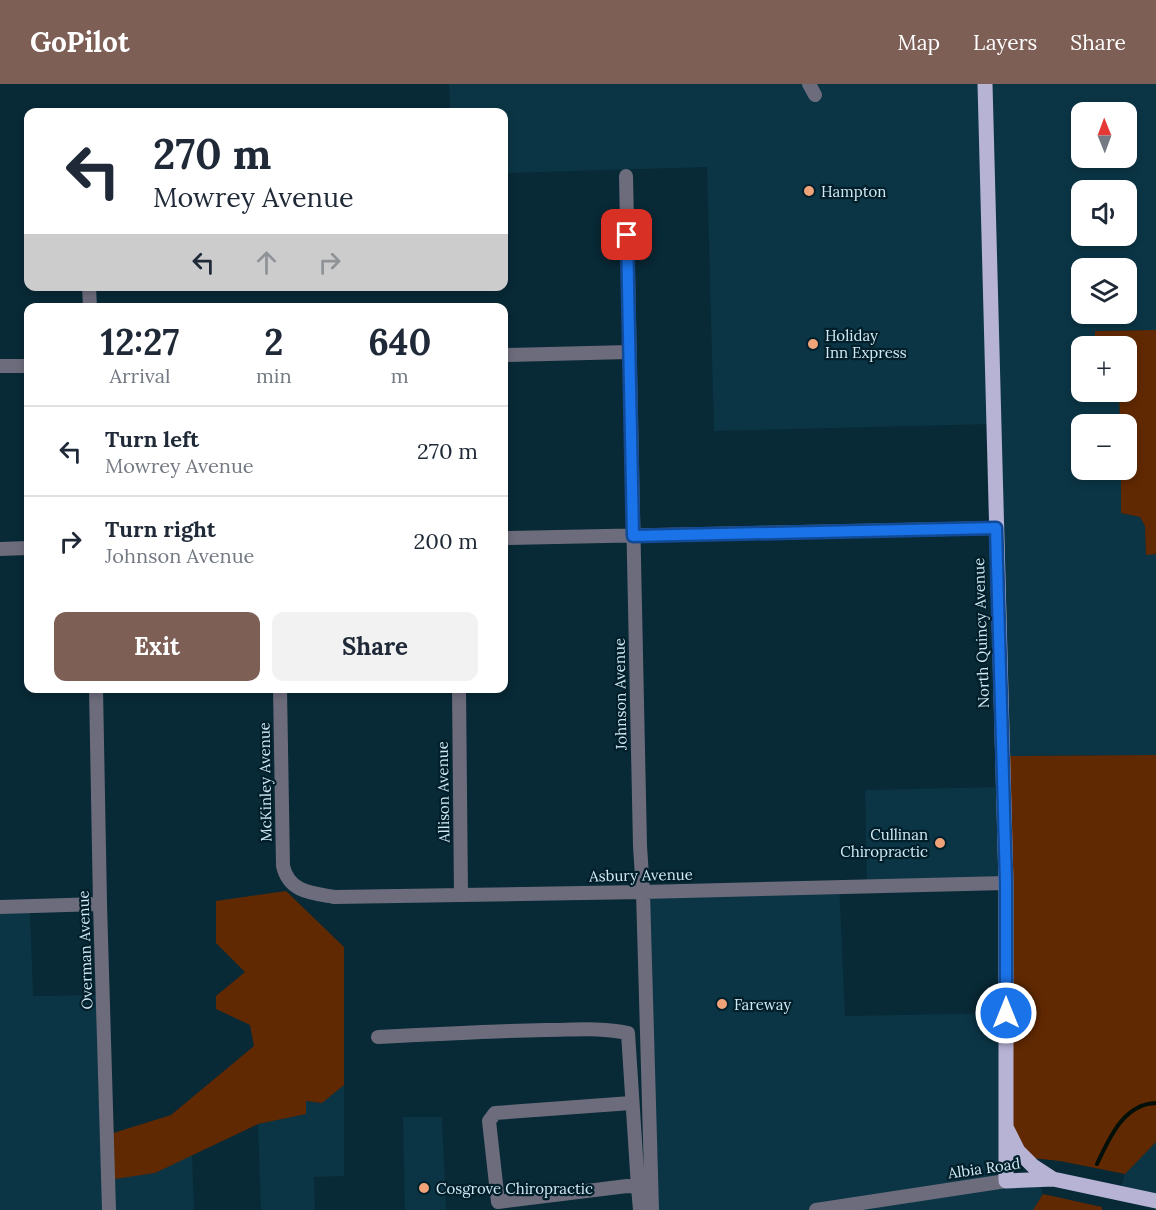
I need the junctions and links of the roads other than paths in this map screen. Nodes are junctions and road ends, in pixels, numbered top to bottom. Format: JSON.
{"nodes":[{"id":1,"x":985,"y":84,"type":"edge"},
{"id":2,"x":626,"y":176,"type":"dead end"},
{"id":3,"x":629,"y":352,"type":"junction"},
{"id":4,"x":508,"y":355,"type":"edge"},
{"id":5,"x":0,"y":366,"type":"edge"},
{"id":6,"x":24,"y":366,"type":"edge"},
{"id":7,"x":996,"y":528,"type":"junction"},
{"id":8,"x":633,"y":536,"type":"junction"},
{"id":9,"x":508,"y":538,"type":"edge"},
{"id":10,"x":24,"y":548,"type":"edge"},
{"id":11,"x":0,"y":549,"type":"edge"},
{"id":12,"x":96,"y":693,"type":"edge"},
{"id":13,"x":280,"y":693,"type":"edge"},
{"id":14,"x":459,"y":693,"type":"edge"},
{"id":15,"x":285,"y":875,"type":"joint"},
{"id":16,"x":1006,"y":883,"type":"junction"},
{"id":17,"x":643,"y":892,"type":"junction"},
{"id":18,"x":461,"y":895,"type":"junction"},
{"id":19,"x":100,"y":904,"type":"junction"},
{"id":20,"x":0,"y":907,"type":"edge"},
{"id":21,"x":378,"y":1037,"type":"dead end"},
{"id":22,"x":631,"y":1102,"type":"junction"},
{"id":23,"x":1006,"y":1125,"type":"junction"},
{"id":24,"x":1053,"y":1179,"type":"junction"},
{"id":25,"x":1006,"y":1181,"type":"junction"},
{"id":26,"x":638,"y":1187,"type":"junction"},
{"id":27,"x":1156,"y":1201,"type":"edge"},
{"id":28,"x":109,"y":1210,"type":"edge"},
{"id":29,"x":640,"y":1210,"type":"edge"},
{"id":30,"x":652,"y":1210,"type":"edge"},
{"id":31,"x":816,"y":1210,"type":"edge"}],
"edges":[{"from":1,"to":7,"type":"main road","name":"North Quincy Avenue"},
{"from":2,"to":3,"type":"street","name":"Johnson Avenue"},
{"from":3,"to":4,"type":"street"},
{"from":3,"to":8,"type":"street","name":"Johnson Avenue"},
{"from":5,"to":6,"type":"street"},
{"from":7,"to":8,"type":"street"},
{"from":7,"to":16,"type":"main road","name":"North Quincy Avenue"},
{"from":8,"to":9,"type":"street"},
{"from":8,"to":17,"type":"street","name":"Johnson Avenue"},
{"from":10,"to":11,"type":"street"},
{"from":12,"to":19,"type":"street","name":"Overman Avenue"},
{"from":13,"to":15,"type":"street","name":"McKinley Avenue"},
{"from":14,"to":18,"type":"street","name":"Allison Avenue"},
{"from":15,"to":18,"type":"street","name":"Asbury Avenue"},
{"from":16,"to":17,"type":"street","name":"Asbury Avenue"},
{"from":16,"to":23,"type":"main road","name":"North Quincy Avenue"},
{"from":17,"to":18,"type":"street","name":"Asbury Avenue"},
{"from":17,"to":30,"type":"street","name":"Johnson Avenue"},
{"from":19,"to":20,"type":"street"},
{"from":19,"to":28,"type":"street","name":"Overman Avenue"},
{"from":21,"to":22,"type":"street"},
{"from":22,"to":26,"type":"street"},
{"from":22,"to":26,"type":"street"},
{"from":23,"to":24,"type":"main road"},
{"from":23,"to":25,"type":"main road","name":"North Quincy Avenue"},
{"from":24,"to":25,"type":"main road","name":"Albia Road"},
{"from":24,"to":27,"type":"main road","name":"Albia Road"},
{"from":25,"to":31,"type":"street","name":"Albia Road"},
{"from":26,"to":29,"type":"street"}]}
